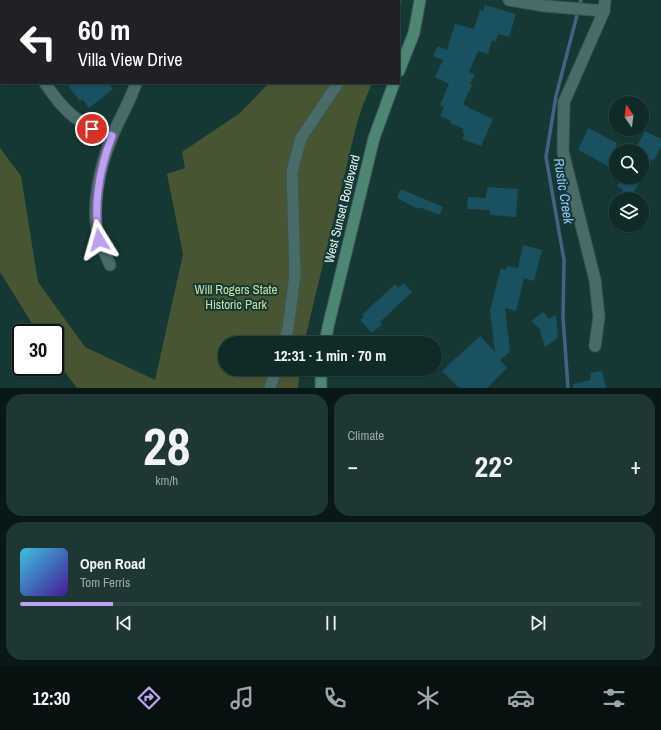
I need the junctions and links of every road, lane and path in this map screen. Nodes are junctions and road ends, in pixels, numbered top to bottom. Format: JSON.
{"nodes":[{"id":1,"x":420,"y":0,"type":"edge"},
{"id":2,"x":509,"y":0,"type":"edge"},
{"id":3,"x":604,"y":6,"type":"edge"},
{"id":4,"x":400,"y":68,"type":"edge"},
{"id":5,"x":46,"y":84,"type":"edge"},
{"id":6,"x":136,"y":84,"type":"edge"},
{"id":7,"x":337,"y":84,"type":"edge"},
{"id":8,"x":394,"y":84,"type":"edge"},
{"id":9,"x":112,"y":136,"type":"junction"},
{"id":10,"x":110,"y":265,"type":"dead end"},
{"id":11,"x":286,"y":336,"type":"edge"},
{"id":12,"x":326,"y":336,"type":"edge"},
{"id":13,"x":595,"y":346,"type":"dead end"},
{"id":14,"x":274,"y":376,"type":"edge"},
{"id":15,"x":321,"y":376,"type":"edge"},
{"id":16,"x":270,"y":388,"type":"edge"},
{"id":17,"x":321,"y":388,"type":"edge"}],
"edges":[{"from":1,"to":4,"type":"main road"},
{"from":2,"to":3,"type":"street"},
{"from":3,"to":13,"type":"street"},
{"from":5,"to":9,"type":"street"},
{"from":6,"to":9,"type":"street"},
{"from":7,"to":11,"type":"street"},
{"from":8,"to":12,"type":"main road","name":"West Sunset Boulevard"},
{"from":9,"to":10,"type":"street"},
{"from":14,"to":16,"type":"street"},
{"from":15,"to":17,"type":"main road"}]}
